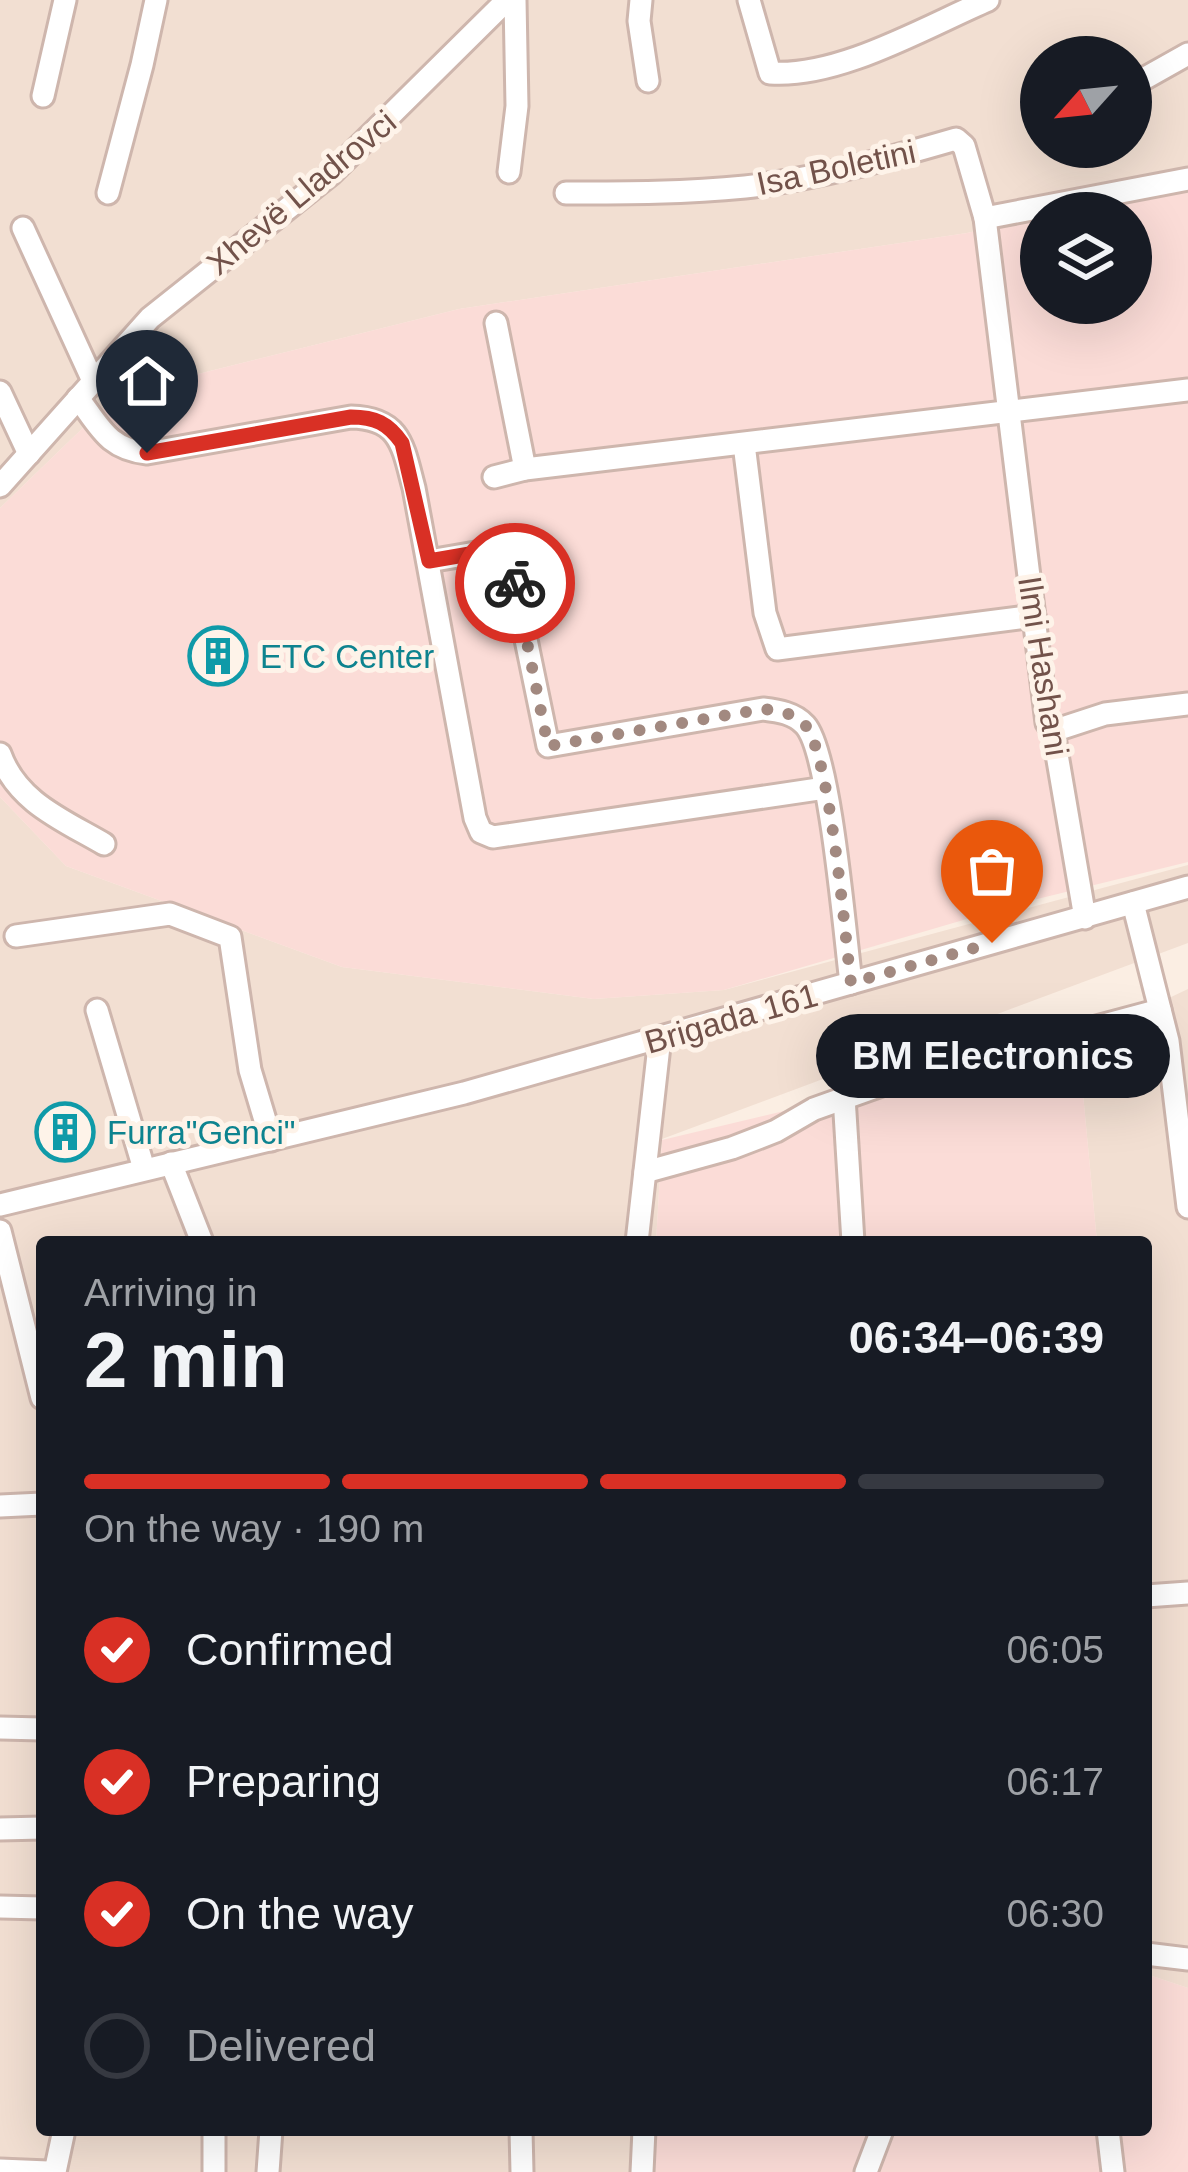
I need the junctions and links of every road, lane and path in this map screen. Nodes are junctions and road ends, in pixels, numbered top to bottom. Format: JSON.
{"nodes":[{"id":1,"x":65,"y":0,"type":"edge"},
{"id":2,"x":156,"y":0,"type":"edge"},
{"id":3,"x":511,"y":0,"type":"edge"},
{"id":4,"x":641,"y":0,"type":"edge"},
{"id":5,"x":749,"y":0,"type":"edge"},
{"id":6,"x":988,"y":0,"type":"edge"},
{"id":7,"x":1188,"y":54,"type":"edge"},
{"id":8,"x":1152,"y":74,"type":"edge"},
{"id":9,"x":648,"y":81,"type":"dead end"},
{"id":10,"x":43,"y":96,"type":"dead end"},
{"id":11,"x":509,"y":172,"type":"dead end"},
{"id":12,"x":1188,"y":179,"type":"edge"},
{"id":13,"x":108,"y":193,"type":"dead end"},
{"id":14,"x":566,"y":193,"type":"dead end"},
{"id":15,"x":985,"y":218,"type":"junction"},
{"id":16,"x":23,"y":228,"type":"dead end"},
{"id":17,"x":496,"y":323,"type":"dead end"},
{"id":18,"x":86,"y":390,"type":"junction"},
{"id":19,"x":1188,"y":390,"type":"edge"},
{"id":20,"x":0,"y":392,"type":"edge"},
{"id":21,"x":1011,"y":412,"type":"junction"},
{"id":22,"x":744,"y":444,"type":"junction"},
{"id":23,"x":29,"y":454,"type":"junction"},
{"id":24,"x":525,"y":469,"type":"junction"},
{"id":25,"x":494,"y":477,"type":"dead end"},
{"id":26,"x":0,"y":486,"type":"edge"},
{"id":27,"x":429,"y":561,"type":"junction"},
{"id":28,"x":1034,"y":616,"type":"junction"},
{"id":29,"x":1188,"y":704,"type":"edge"},
{"id":30,"x":1053,"y":731,"type":"junction"},
{"id":31,"x":0,"y":754,"type":"edge"},
{"id":32,"x":825,"y":788,"type":"junction"},
{"id":33,"x":104,"y":844,"type":"dead end"},
{"id":34,"x":1188,"y":887,"type":"edge"},
{"id":35,"x":1133,"y":903,"type":"junction"},
{"id":36,"x":1085,"y":918,"type":"junction"},
{"id":37,"x":16,"y":936,"type":"dead end"},
{"id":38,"x":851,"y":983,"type":"junction"},
{"id":39,"x":97,"y":1010,"type":"dead end"},
{"id":40,"x":1160,"y":1010,"type":"junction"},
{"id":41,"x":660,"y":1037,"type":"junction"},
{"id":42,"x":844,"y":1097,"type":"junction"},
{"id":43,"x":272,"y":1140,"type":"junction"},
{"id":44,"x":1185,"y":1156,"type":"edge"},
{"id":45,"x":171,"y":1163,"type":"junction"},
{"id":46,"x":144,"y":1169,"type":"junction"},
{"id":47,"x":645,"y":1172,"type":"junction"},
{"id":48,"x":0,"y":1205,"type":"edge"},
{"id":49,"x":1188,"y":1207,"type":"edge"},
{"id":50,"x":0,"y":1231,"type":"edge"},
{"id":51,"x":200,"y":1236,"type":"edge"},
{"id":52,"x":638,"y":1236,"type":"edge"},
{"id":53,"x":853,"y":1236,"type":"edge"},
{"id":54,"x":36,"y":1374,"type":"edge"},
{"id":55,"x":36,"y":1504,"type":"edge"},
{"id":56,"x":0,"y":1506,"type":"edge"},
{"id":57,"x":1188,"y":1593,"type":"edge"},
{"id":58,"x":1152,"y":1596,"type":"edge"},
{"id":59,"x":0,"y":1728,"type":"edge"},
{"id":60,"x":36,"y":1729,"type":"edge"},
{"id":61,"x":0,"y":1828,"type":"edge"},
{"id":62,"x":36,"y":1828,"type":"edge"},
{"id":63,"x":0,"y":1907,"type":"edge"},
{"id":64,"x":36,"y":1908,"type":"edge"},
{"id":65,"x":1152,"y":1955,"type":"edge"},
{"id":66,"x":1188,"y":1959,"type":"edge"},
{"id":67,"x":62,"y":2136,"type":"edge"},
{"id":68,"x":214,"y":2136,"type":"edge"},
{"id":69,"x":271,"y":2136,"type":"edge"},
{"id":70,"x":520,"y":2136,"type":"edge"},
{"id":71,"x":644,"y":2136,"type":"edge"},
{"id":72,"x":880,"y":2136,"type":"edge"},
{"id":73,"x":1109,"y":2136,"type":"edge"},
{"id":74,"x":0,"y":2170,"type":"edge"},
{"id":75,"x":51,"y":2172,"type":"edge"},
{"id":76,"x":214,"y":2172,"type":"edge"},
{"id":77,"x":268,"y":2172,"type":"edge"},
{"id":78,"x":522,"y":2172,"type":"edge"},
{"id":79,"x":643,"y":2172,"type":"edge"},
{"id":80,"x":866,"y":2172,"type":"edge"},
{"id":81,"x":1113,"y":2172,"type":"edge"}],
"edges":[{"from":1,"to":10,"type":"street"},
{"from":2,"to":13,"type":"street"},
{"from":3,"to":11,"type":"street"},
{"from":3,"to":18,"type":"street","name":"Xhevë Lladrovci"},
{"from":4,"to":9,"type":"street"},
{"from":5,"to":6,"type":"street"},
{"from":7,"to":8,"type":"street"},
{"from":12,"to":15,"type":"street"},
{"from":14,"to":15,"type":"street","name":"Isa Boletini"},
{"from":15,"to":21,"type":"street","name":"Ilmi Hashani"},
{"from":16,"to":18,"type":"street"},
{"from":17,"to":24,"type":"street"},
{"from":18,"to":23,"type":"street","name":"Xhevë Lladrovci"},
{"from":18,"to":27,"type":"street"},
{"from":19,"to":21,"type":"street"},
{"from":20,"to":23,"type":"street"},
{"from":21,"to":22,"type":"street"},
{"from":21,"to":28,"type":"street","name":"Ilmi Hashani"},
{"from":22,"to":24,"type":"street"},
{"from":22,"to":28,"type":"street"},
{"from":23,"to":26,"type":"street","name":"Xhevë Lladrovci"},
{"from":24,"to":25,"type":"street"},
{"from":27,"to":32,"type":"street"},
{"from":27,"to":32,"type":"street"},
{"from":28,"to":30,"type":"street","name":"Ilmi Hashani"},
{"from":29,"to":30,"type":"street"},
{"from":30,"to":36,"type":"street","name":"Ilmi Hashani"},
{"from":31,"to":33,"type":"street"},
{"from":32,"to":38,"type":"street"},
{"from":34,"to":35,"type":"street","name":"Brigada 161"},
{"from":35,"to":36,"type":"street","name":"Brigada 161"},
{"from":35,"to":40,"type":"street"},
{"from":36,"to":38,"type":"street","name":"Brigada 161"},
{"from":37,"to":43,"type":"street"},
{"from":38,"to":41,"type":"street","name":"Brigada 161"},
{"from":39,"to":46,"type":"street"},
{"from":40,"to":42,"type":"street"},
{"from":40,"to":44,"type":"street"},
{"from":41,"to":43,"type":"street","name":"Brigada 161"},
{"from":41,"to":47,"type":"street"},
{"from":42,"to":47,"type":"street"},
{"from":42,"to":53,"type":"street"},
{"from":43,"to":45,"type":"street","name":"Brigada 161"},
{"from":44,"to":49,"type":"street"},
{"from":45,"to":46,"type":"street","name":"Brigada 161"},
{"from":45,"to":51,"type":"street"},
{"from":46,"to":48,"type":"street","name":"Brigada 161"},
{"from":47,"to":52,"type":"street"},
{"from":50,"to":54,"type":"street"},
{"from":55,"to":56,"type":"street"},
{"from":57,"to":58,"type":"street"},
{"from":59,"to":60,"type":"street"},
{"from":61,"to":62,"type":"street"},
{"from":63,"to":64,"type":"street"},
{"from":65,"to":66,"type":"street"},
{"from":67,"to":75,"type":"street"},
{"from":68,"to":76,"type":"street"},
{"from":69,"to":77,"type":"street"},
{"from":70,"to":78,"type":"street"},
{"from":71,"to":79,"type":"street"},
{"from":72,"to":80,"type":"street"},
{"from":73,"to":81,"type":"street"},
{"from":74,"to":75,"type":"street"}]}
